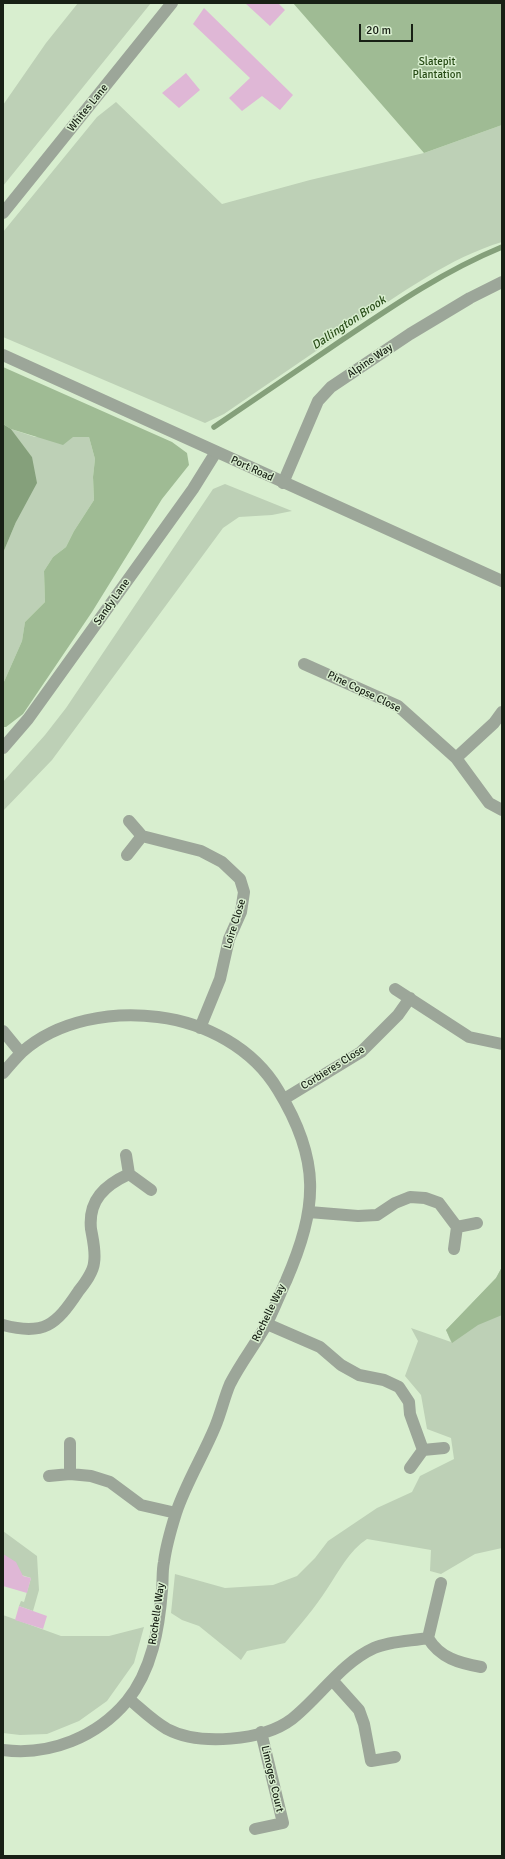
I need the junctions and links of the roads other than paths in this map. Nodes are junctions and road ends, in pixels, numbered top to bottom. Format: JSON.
{"nodes":[{"id":1,"x":172,"y":3,"type":"edge"},
{"id":2,"x":3,"y":213,"type":"edge"},
{"id":3,"x":502,"y":282,"type":"edge"},
{"id":4,"x":3,"y":356,"type":"edge"},
{"id":5,"x":212,"y":450,"type":"junction"},
{"id":6,"x":283,"y":483,"type":"junction"},
{"id":7,"x":502,"y":581,"type":"edge"},
{"id":8,"x":304,"y":664,"type":"dead end"},
{"id":9,"x":502,"y":712,"type":"edge"},
{"id":10,"x":3,"y":748,"type":"edge"},
{"id":11,"x":456,"y":758,"type":"junction"},
{"id":12,"x":502,"y":810,"type":"edge"},
{"id":13,"x":129,"y":821,"type":"dead end"},
{"id":14,"x":142,"y":836,"type":"junction"},
{"id":15,"x":127,"y":855,"type":"dead end"},
{"id":16,"x":395,"y":989,"type":"dead end"},
{"id":17,"x":410,"y":998,"type":"junction"},
{"id":18,"x":200,"y":1028,"type":"junction"},
{"id":19,"x":3,"y":1031,"type":"edge"},
{"id":20,"x":502,"y":1044,"type":"edge"},
{"id":21,"x":21,"y":1053,"type":"junction"},
{"id":22,"x":3,"y":1073,"type":"edge"},
{"id":23,"x":284,"y":1099,"type":"junction"},
{"id":24,"x":126,"y":1155,"type":"dead end"},
{"id":25,"x":129,"y":1174,"type":"junction"},
{"id":26,"x":151,"y":1190,"type":"dead end"},
{"id":27,"x":309,"y":1212,"type":"junction"},
{"id":28,"x":477,"y":1223,"type":"dead end"},
{"id":29,"x":457,"y":1227,"type":"junction"},
{"id":30,"x":454,"y":1249,"type":"dead end"},
{"id":31,"x":267,"y":1324,"type":"junction"},
{"id":32,"x":3,"y":1325,"type":"edge"},
{"id":33,"x":70,"y":1443,"type":"dead end"},
{"id":34,"x":444,"y":1448,"type":"dead end"},
{"id":35,"x":423,"y":1450,"type":"junction"},
{"id":36,"x":410,"y":1468,"type":"dead end"},
{"id":37,"x":70,"y":1474,"type":"junction"},
{"id":38,"x":49,"y":1476,"type":"dead end"},
{"id":39,"x":176,"y":1513,"type":"junction"},
{"id":40,"x":441,"y":1583,"type":"dead end"},
{"id":41,"x":428,"y":1638,"type":"junction"},
{"id":42,"x":481,"y":1667,"type":"dead end"},
{"id":43,"x":333,"y":1681,"type":"junction"},
{"id":44,"x":129,"y":1699,"type":"junction"},
{"id":45,"x":261,"y":1732,"type":"junction"},
{"id":46,"x":3,"y":1750,"type":"edge"},
{"id":47,"x":395,"y":1758,"type":"dead end"},
{"id":48,"x":255,"y":1829,"type":"dead end"}],
"edges":[{"from":1,"to":2,"type":"street","name":"Whites Lane"},
{"from":3,"to":6,"type":"street","name":"Alpine Way"},
{"from":4,"to":5,"type":"street","name":"Port Road"},
{"from":5,"to":6,"type":"street","name":"Port Road"},
{"from":5,"to":10,"type":"street","name":"Sandy Lane"},
{"from":6,"to":7,"type":"street","name":"Port Road"},
{"from":8,"to":11,"type":"street","name":"Pine Copse Close"},
{"from":9,"to":11,"type":"street"},
{"from":11,"to":12,"type":"street","name":"Pine Copse Close"},
{"from":13,"to":14,"type":"street"},
{"from":14,"to":15,"type":"street"},
{"from":14,"to":18,"type":"street","name":"Loire Close"},
{"from":16,"to":17,"type":"street"},
{"from":17,"to":20,"type":"street"},
{"from":17,"to":23,"type":"street","name":"Corbieres Close"},
{"from":18,"to":21,"type":"street","name":"Rochelle Way"},
{"from":18,"to":23,"type":"street","name":"Rochelle Way"},
{"from":19,"to":21,"type":"street"},
{"from":21,"to":22,"type":"street","name":"Rochelle Way"},
{"from":23,"to":27,"type":"street","name":"Rochelle Way"},
{"from":24,"to":25,"type":"street"},
{"from":25,"to":26,"type":"street"},
{"from":25,"to":32,"type":"street"},
{"from":27,"to":29,"type":"street"},
{"from":27,"to":31,"type":"street","name":"Rochelle Way"},
{"from":28,"to":29,"type":"street"},
{"from":29,"to":30,"type":"street"},
{"from":31,"to":35,"type":"street"},
{"from":31,"to":39,"type":"street","name":"Rochelle Way"},
{"from":33,"to":37,"type":"street"},
{"from":34,"to":35,"type":"street"},
{"from":35,"to":36,"type":"street"},
{"from":37,"to":38,"type":"street"},
{"from":37,"to":39,"type":"street"},
{"from":39,"to":44,"type":"street","name":"Rochelle Way"},
{"from":40,"to":41,"type":"street"},
{"from":41,"to":42,"type":"street"},
{"from":41,"to":43,"type":"street","name":"Limoges Court"},
{"from":43,"to":45,"type":"street","name":"Limoges Court"},
{"from":43,"to":47,"type":"street"},
{"from":44,"to":45,"type":"street","name":"Limoges Court"},
{"from":44,"to":46,"type":"street","name":"Rochelle Way"},
{"from":45,"to":48,"type":"street","name":"Limoges Court"}]}
